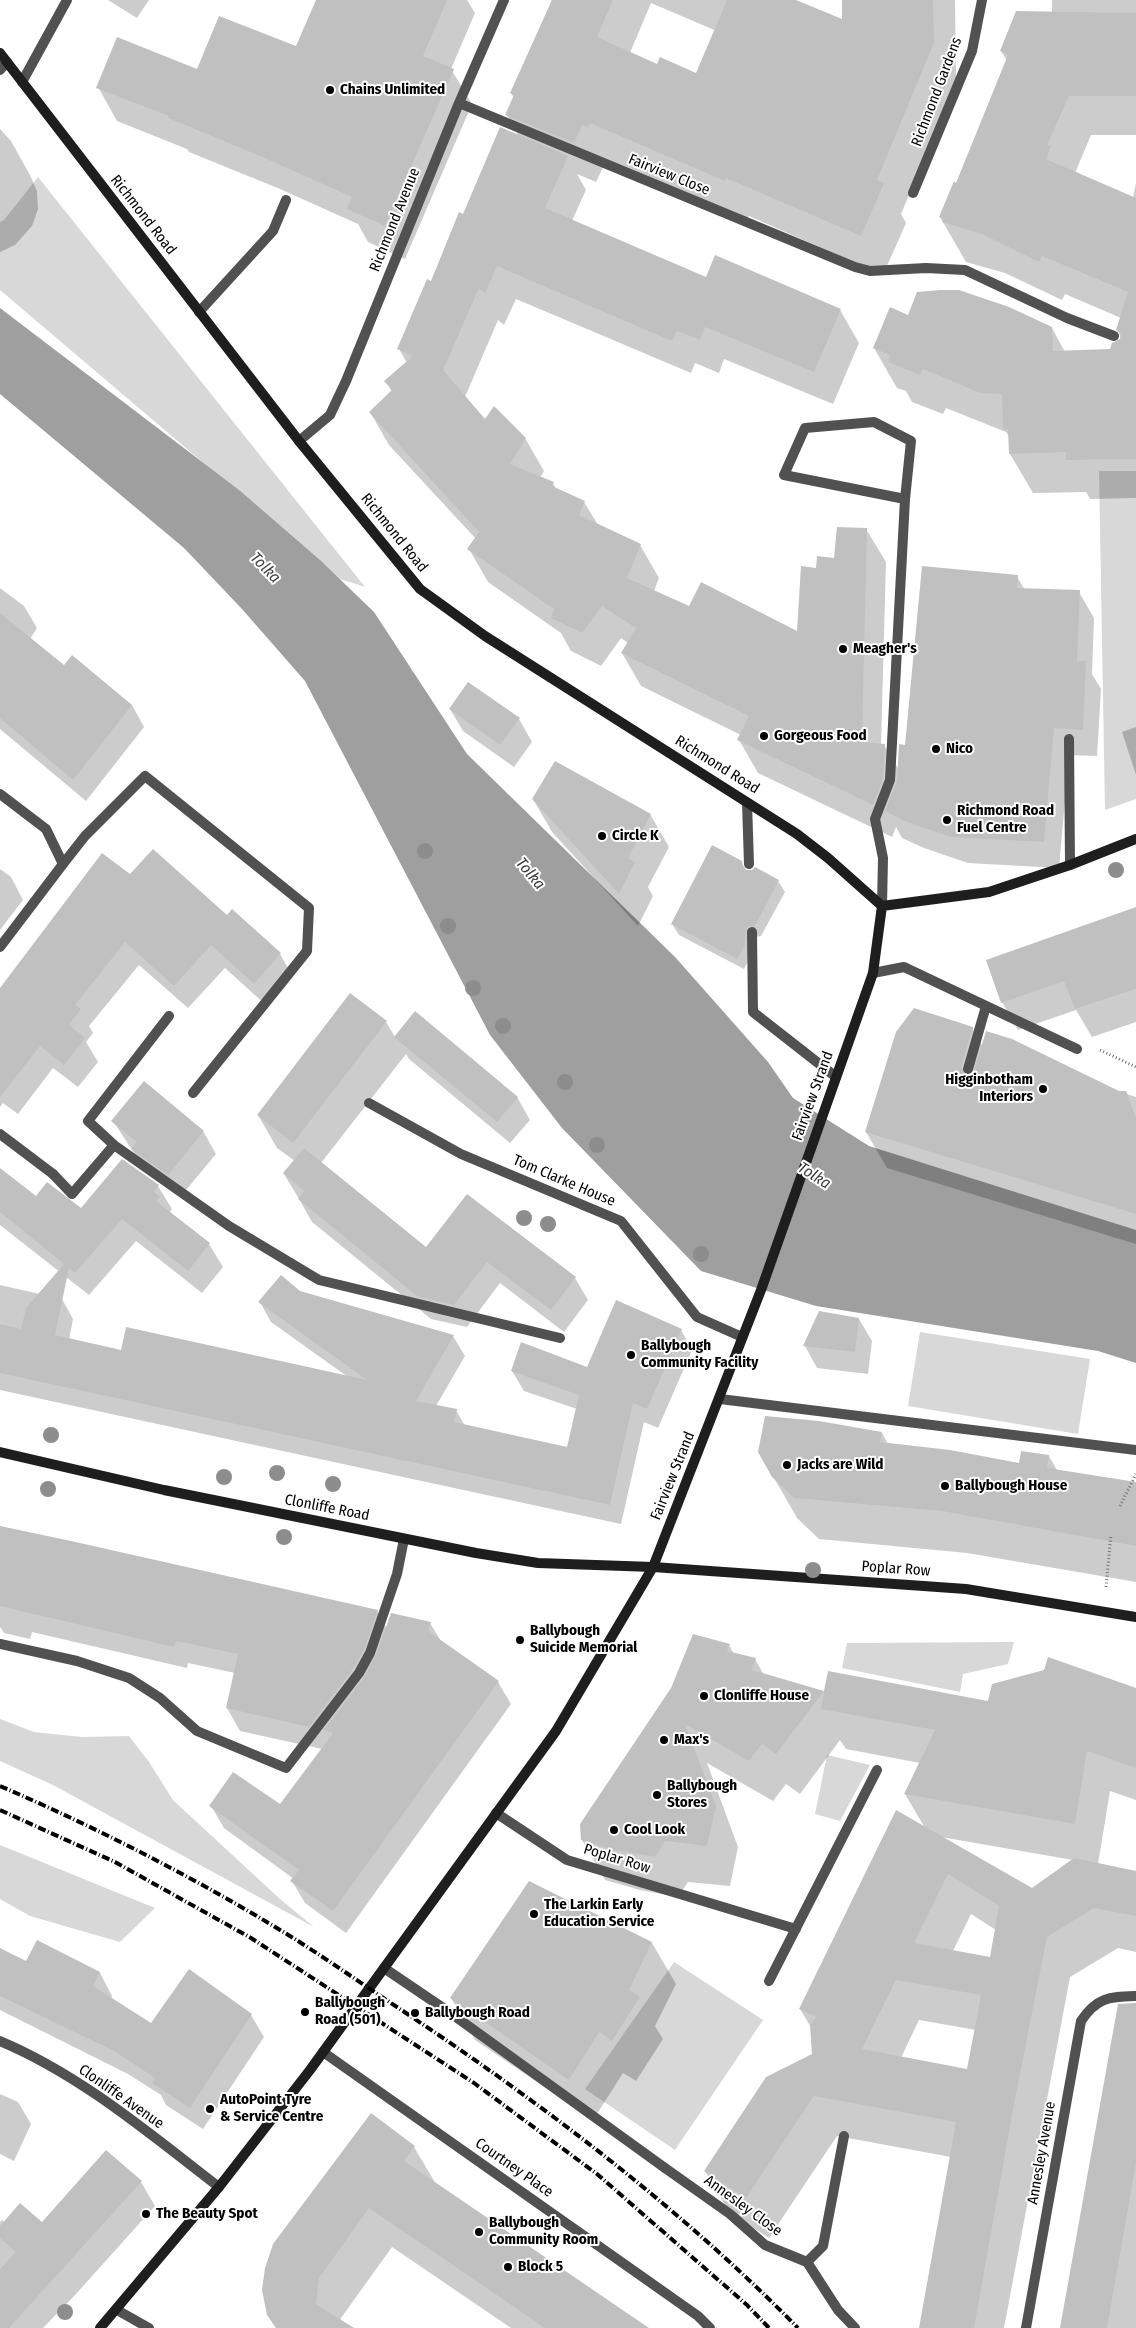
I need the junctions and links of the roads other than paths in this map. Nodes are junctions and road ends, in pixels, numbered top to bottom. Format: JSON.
{"nodes":[{"id":1,"x":67,"y":0,"type":"edge"},
{"id":2,"x":504,"y":0,"type":"edge"},
{"id":3,"x":982,"y":0,"type":"edge"},
{"id":4,"x":0,"y":53,"type":"edge"},
{"id":5,"x":4,"y":66,"type":"edge"},
{"id":6,"x":22,"y":82,"type":"junction"},
{"id":7,"x":459,"y":103,"type":"junction"},
{"id":8,"x":913,"y":193,"type":"dead end"},
{"id":9,"x":286,"y":200,"type":"dead end"},
{"id":10,"x":199,"y":312,"type":"junction"},
{"id":11,"x":1114,"y":336,"type":"dead end"},
{"id":12,"x":299,"y":441,"type":"junction"},
{"id":13,"x":905,"y":499,"type":"junction"},
{"id":14,"x":1069,"y":739,"type":"dead end"},
{"id":15,"x":0,"y":794,"type":"edge"},
{"id":16,"x":747,"y":803,"type":"junction"},
{"id":17,"x":1136,"y":839,"type":"edge"},
{"id":18,"x":63,"y":864,"type":"junction"},
{"id":19,"x":748,"y":864,"type":"dead end"},
{"id":20,"x":1070,"y":865,"type":"junction"},
{"id":21,"x":882,"y":906,"type":"junction"},
{"id":22,"x":752,"y":932,"type":"dead end"},
{"id":23,"x":0,"y":947,"type":"edge"},
{"id":24,"x":873,"y":973,"type":"junction"},
{"id":25,"x":986,"y":1006,"type":"junction"},
{"id":26,"x":169,"y":1016,"type":"dead end"},
{"id":27,"x":1077,"y":1049,"type":"dead end"},
{"id":28,"x":968,"y":1069,"type":"dead end"},
{"id":29,"x":836,"y":1077,"type":"junction"},
{"id":30,"x":193,"y":1093,"type":"dead end"},
{"id":31,"x":369,"y":1103,"type":"dead end"},
{"id":32,"x":0,"y":1134,"type":"edge"},
{"id":33,"x":114,"y":1145,"type":"junction"},
{"id":34,"x":742,"y":1337,"type":"junction"},
{"id":35,"x":560,"y":1338,"type":"dead end"},
{"id":36,"x":720,"y":1399,"type":"junction"},
{"id":37,"x":1136,"y":1450,"type":"edge"},
{"id":38,"x":0,"y":1452,"type":"edge"},
{"id":39,"x":404,"y":1539,"type":"junction"},
{"id":40,"x":653,"y":1567,"type":"junction"},
{"id":41,"x":1136,"y":1617,"type":"edge"},
{"id":42,"x":0,"y":1644,"type":"edge"},
{"id":43,"x":877,"y":1770,"type":"dead end"},
{"id":44,"x":496,"y":1813,"type":"junction"},
{"id":45,"x":796,"y":1929,"type":"junction"},
{"id":46,"x":384,"y":1968,"type":"junction"},
{"id":47,"x":769,"y":1981,"type":"dead end"},
{"id":48,"x":1136,"y":1996,"type":"edge"},
{"id":49,"x":0,"y":2041,"type":"edge"},
{"id":50,"x":323,"y":2052,"type":"junction"},
{"id":51,"x":844,"y":2136,"type":"dead end"},
{"id":52,"x":219,"y":2188,"type":"junction"},
{"id":53,"x":807,"y":2262,"type":"junction"},
{"id":54,"x":117,"y":2310,"type":"junction"},
{"id":55,"x":100,"y":2328,"type":"edge"},
{"id":56,"x":149,"y":2328,"type":"edge"},
{"id":57,"x":710,"y":2328,"type":"edge"},
{"id":58,"x":854,"y":2328,"type":"edge"},
{"id":59,"x":1026,"y":2328,"type":"edge"}],
"edges":[{"from":1,"to":6,"type":"street"},
{"from":2,"to":7,"type":"street","name":"Richmond Avenue"},
{"from":3,"to":8,"type":"street","name":"Richmond Gardens"},
{"from":4,"to":5,"type":"main road","name":"Richmond Road"},
{"from":5,"to":6,"type":"main road","name":"Richmond Road"},
{"from":6,"to":10,"type":"main road","name":"Richmond Road"},
{"from":7,"to":11,"type":"street","name":"Fairview Close"},
{"from":7,"to":12,"type":"street","name":"Richmond Avenue"},
{"from":9,"to":10,"type":"street"},
{"from":10,"to":12,"type":"main road","name":"Richmond Road"},
{"from":12,"to":16,"type":"main road","name":"Richmond Road"},
{"from":13,"to":13,"type":"street"},
{"from":13,"to":21,"type":"street"},
{"from":14,"to":20,"type":"street"},
{"from":15,"to":18,"type":"street"},
{"from":16,"to":19,"type":"street"},
{"from":16,"to":21,"type":"main road","name":"Richmond Road"},
{"from":17,"to":20,"type":"main road"},
{"from":18,"to":23,"type":"street"},
{"from":18,"to":30,"type":"street"},
{"from":20,"to":21,"type":"main road"},
{"from":21,"to":24,"type":"main road","name":"Fairview Strand"},
{"from":22,"to":29,"type":"street"},
{"from":24,"to":25,"type":"street"},
{"from":24,"to":29,"type":"main road","name":"Fairview Strand"},
{"from":25,"to":27,"type":"street"},
{"from":25,"to":28,"type":"street"},
{"from":26,"to":33,"type":"street"},
{"from":29,"to":34,"type":"main road","name":"Fairview Strand"},
{"from":31,"to":34,"type":"street","name":"Tom Clarke House"},
{"from":32,"to":33,"type":"street"},
{"from":33,"to":35,"type":"street"},
{"from":34,"to":36,"type":"main road","name":"Fairview Strand"},
{"from":36,"to":37,"type":"street"},
{"from":36,"to":40,"type":"main road","name":"Fairview Strand"},
{"from":38,"to":39,"type":"main road","name":"Clonliffe Road"},
{"from":39,"to":40,"type":"main road","name":"Clonliffe Road"},
{"from":39,"to":42,"type":"street"},
{"from":40,"to":41,"type":"main road","name":"Poplar Row"},
{"from":40,"to":44,"type":"main road"},
{"from":43,"to":45,"type":"street"},
{"from":44,"to":45,"type":"street","name":"Poplar Row"},
{"from":44,"to":46,"type":"main road"},
{"from":45,"to":47,"type":"street"},
{"from":46,"to":50,"type":"main road"},
{"from":46,"to":53,"type":"street","name":"Annesley Close"},
{"from":48,"to":59,"type":"street","name":"Annesley Avenue"},
{"from":49,"to":52,"type":"street","name":"Clonliffe Avenue"},
{"from":50,"to":52,"type":"main road"},
{"from":50,"to":57,"type":"street","name":"Courtney Place"},
{"from":51,"to":53,"type":"street"},
{"from":52,"to":54,"type":"main road"},
{"from":53,"to":58,"type":"street"},
{"from":54,"to":55,"type":"main road"},
{"from":54,"to":56,"type":"street"}]}
